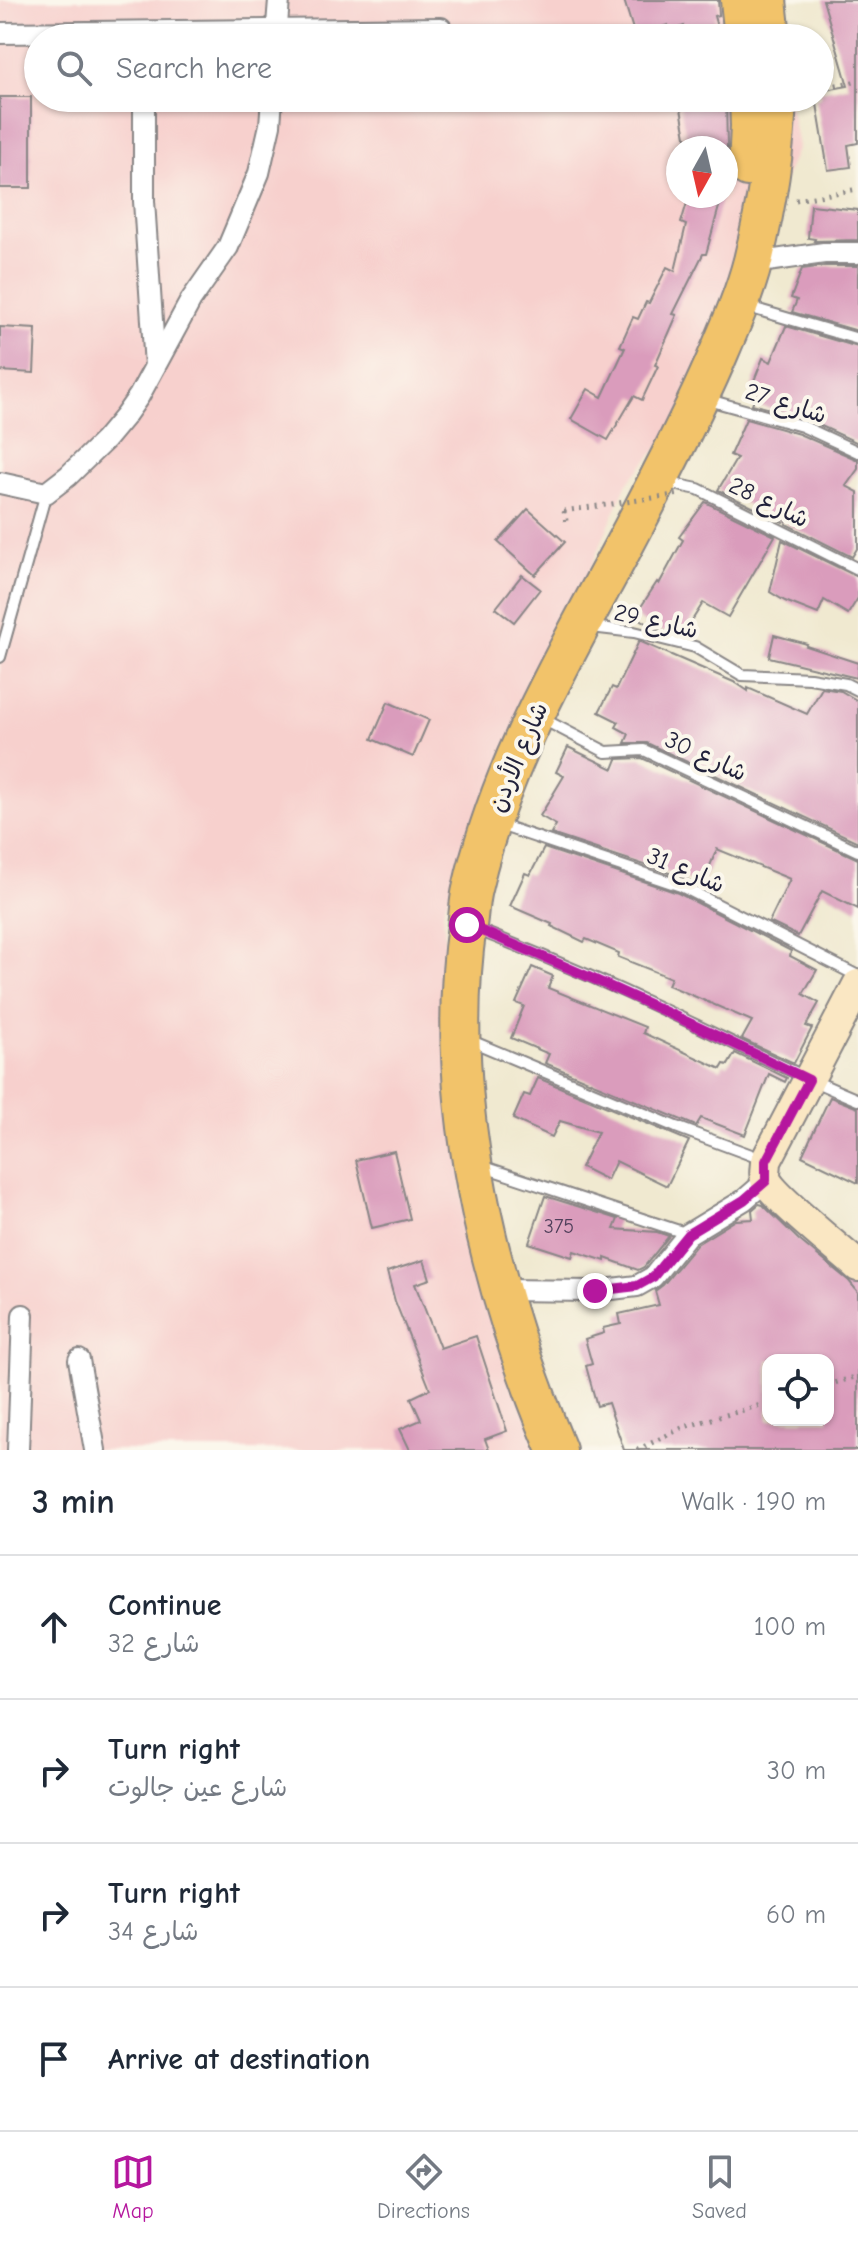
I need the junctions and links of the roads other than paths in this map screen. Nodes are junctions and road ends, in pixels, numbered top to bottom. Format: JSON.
{"nodes":[{"id":1,"x":279,"y":0,"type":"edge"},
{"id":2,"x":740,"y":0,"type":"edge"},
{"id":3,"x":767,"y":0,"type":"edge"},
{"id":4,"x":277,"y":24,"type":"edge"},
{"id":5,"x":743,"y":24,"type":"edge"},
{"id":6,"x":770,"y":24,"type":"edge"},
{"id":7,"x":0,"y":33,"type":"edge"},
{"id":8,"x":24,"y":33,"type":"edge"},
{"id":9,"x":144,"y":112,"type":"edge"},
{"id":10,"x":271,"y":112,"type":"edge"},
{"id":11,"x":750,"y":112,"type":"edge"},
{"id":12,"x":776,"y":112,"type":"edge"},
{"id":13,"x":858,"y":253,"type":"edge"},
{"id":14,"x":753,"y":263,"type":"junction"},
{"id":15,"x":739,"y":304,"type":"junction"},
{"id":16,"x":858,"y":339,"type":"edge"},
{"id":17,"x":155,"y":366,"type":"junction"},
{"id":18,"x":699,"y":397,"type":"junction"},
{"id":19,"x":858,"y":452,"type":"edge"},
{"id":20,"x":0,"y":483,"type":"edge"},
{"id":21,"x":669,"y":488,"type":"junction"},
{"id":22,"x":46,"y":493,"type":"junction"},
{"id":23,"x":858,"y":569,"type":"edge"},
{"id":24,"x":581,"y":626,"type":"junction"},
{"id":25,"x":0,"y":657,"type":"edge"},
{"id":26,"x":858,"y":690,"type":"edge"},
{"id":27,"x":534,"y":715,"type":"junction"},
{"id":28,"x":491,"y":822,"type":"junction"},
{"id":29,"x":858,"y":851,"type":"edge"},
{"id":30,"x":467,"y":925,"type":"junction"},
{"id":31,"x":858,"y":976,"type":"edge"},
{"id":32,"x":858,"y":985,"type":"edge"},
{"id":33,"x":460,"y":1037,"type":"junction"},
{"id":34,"x":809,"y":1080,"type":"junction"},
{"id":35,"x":858,"y":1100,"type":"edge"},
{"id":36,"x":473,"y":1163,"type":"junction"},
{"id":37,"x":766,"y":1171,"type":"junction"},
{"id":38,"x":688,"y":1234,"type":"junction"},
{"id":39,"x":858,"y":1266,"type":"edge"},
{"id":40,"x":499,"y":1290,"type":"junction"},
{"id":41,"x":23,"y":1315,"type":"dead end"},
{"id":42,"x":79,"y":1360,"type":"dead end"},
{"id":43,"x":18,"y":1450,"type":"edge"},
{"id":44,"x":95,"y":1450,"type":"edge"},
{"id":45,"x":533,"y":1450,"type":"edge"},
{"id":46,"x":557,"y":1450,"type":"edge"}],
"edges":[{"from":1,"to":4,"type":"street"},
{"from":2,"to":5,"type":"highway"},
{"from":3,"to":6,"type":"highway"},
{"from":7,"to":8,"type":"street"},
{"from":9,"to":17,"type":"street"},
{"from":10,"to":17,"type":"street"},
{"from":11,"to":45,"type":"highway","name":"شارع الأردن"},
{"from":12,"to":14,"type":"highway","name":"شارع الأردن"},
{"from":13,"to":14,"type":"street"},
{"from":14,"to":15,"type":"highway","name":"شارع الأردن"},
{"from":15,"to":16,"type":"lane"},
{"from":15,"to":18,"type":"highway","name":"شارع الأردن"},
{"from":17,"to":22,"type":"street"},
{"from":18,"to":19,"type":"lane","name":"شارع 27"},
{"from":18,"to":21,"type":"highway","name":"شارع الأردن"},
{"from":20,"to":22,"type":"street"},
{"from":21,"to":23,"type":"lane","name":"شارع 28"},
{"from":21,"to":24,"type":"highway","name":"شارع الأردن"},
{"from":22,"to":25,"type":"lane"},
{"from":24,"to":26,"type":"lane","name":"شارع 29"},
{"from":24,"to":27,"type":"highway","name":"شارع الأردن"},
{"from":27,"to":28,"type":"highway","name":"شارع الأردن"},
{"from":27,"to":29,"type":"lane","name":"شارع 30"},
{"from":28,"to":30,"type":"highway","name":"شارع الأردن"},
{"from":28,"to":31,"type":"lane","name":"شارع 31"},
{"from":30,"to":33,"type":"highway","name":"شارع الأردن"},
{"from":30,"to":34,"type":"lane"},
{"from":32,"to":34,"type":"street"},
{"from":33,"to":36,"type":"highway","name":"شارع الأردن"},
{"from":33,"to":37,"type":"lane"},
{"from":34,"to":35,"type":"lane"},
{"from":34,"to":37,"type":"street"},
{"from":36,"to":38,"type":"lane"},
{"from":36,"to":40,"type":"highway","name":"شارع الأردن"},
{"from":37,"to":38,"type":"street"},
{"from":37,"to":39,"type":"street"},
{"from":38,"to":40,"type":"street"},
{"from":40,"to":46,"type":"highway","name":"شارع الأردن"},
{"from":41,"to":43,"type":"street"},
{"from":42,"to":44,"type":"street"}]}
